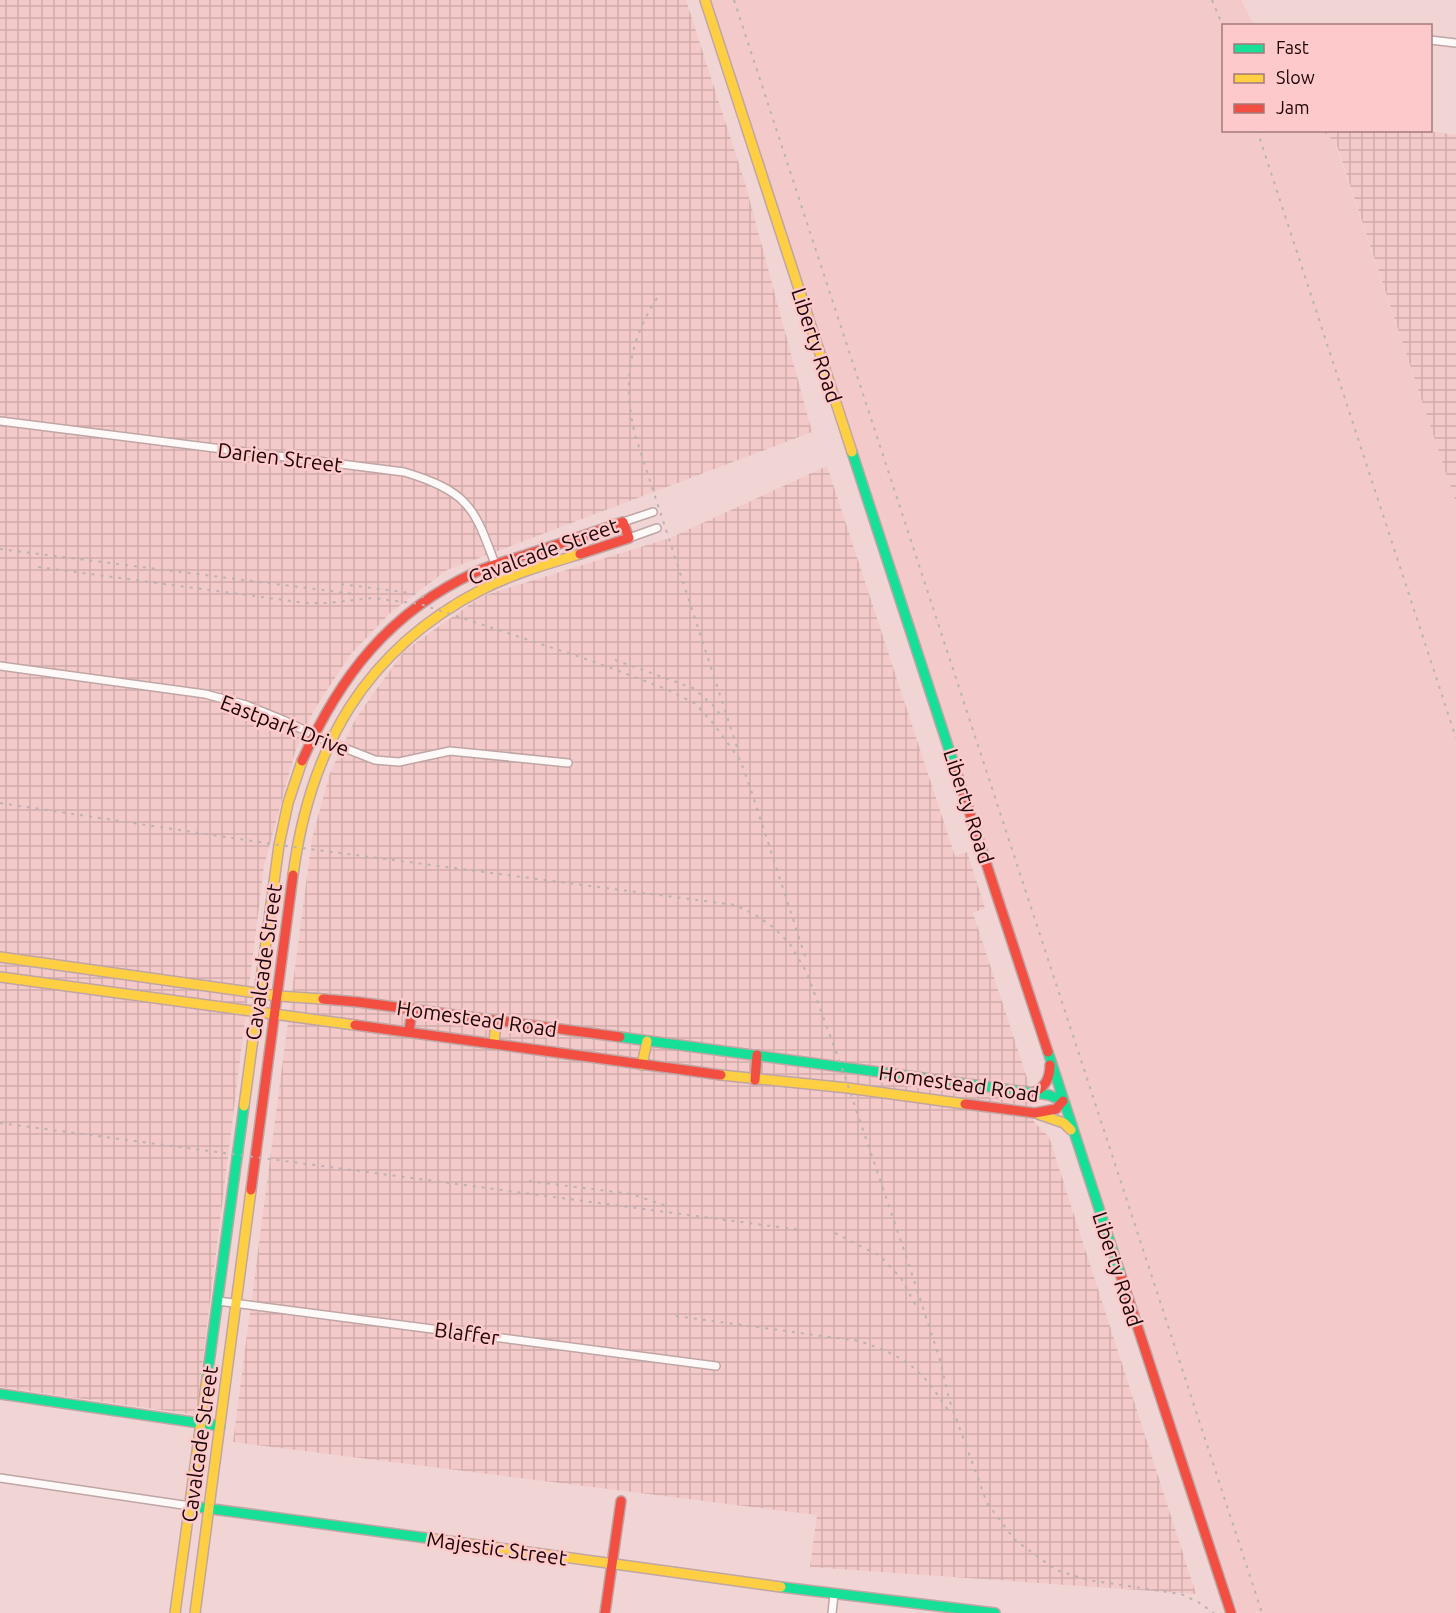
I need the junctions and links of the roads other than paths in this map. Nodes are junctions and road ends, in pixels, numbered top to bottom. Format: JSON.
{"nodes":[{"id":1,"x":705,"y":0,"type":"edge"},
{"id":2,"x":1432,"y":40,"type":"edge"},
{"id":3,"x":1456,"y":43,"type":"edge"},
{"id":4,"x":0,"y":421,"type":"edge"},
{"id":5,"x":653,"y":512,"type":"dead end"},
{"id":6,"x":623,"y":522,"type":"junction"},
{"id":7,"x":657,"y":528,"type":"dead end"},
{"id":8,"x":629,"y":538,"type":"junction"},
{"id":9,"x":496,"y":564,"type":"junction"},
{"id":10,"x":502,"y":581,"type":"junction"},
{"id":11,"x":360,"y":662,"type":"junction"},
{"id":12,"x":0,"y":666,"type":"edge"},
{"id":13,"x":373,"y":674,"type":"junction"},
{"id":14,"x":312,"y":735,"type":"junction"},
{"id":15,"x":329,"y":742,"type":"junction"},
{"id":16,"x":568,"y":763,"type":"dead end"},
{"id":17,"x":276,"y":868,"type":"junction"},
{"id":18,"x":294,"y":870,"type":"junction"},
{"id":19,"x":0,"y":957,"type":"edge"},
{"id":20,"x":128,"y":974,"type":"junction"},
{"id":21,"x":0,"y":977,"type":"edge"},
{"id":22,"x":127,"y":993,"type":"junction"},
{"id":23,"x":259,"y":994,"type":"junction"},
{"id":24,"x":278,"y":996,"type":"junction"},
{"id":25,"x":412,"y":1009,"type":"junction"},
{"id":26,"x":257,"y":1012,"type":"junction"},
{"id":27,"x":275,"y":1015,"type":"junction"},
{"id":28,"x":496,"y":1020,"type":"junction"},
{"id":29,"x":409,"y":1032,"type":"junction"},
{"id":30,"x":646,"y":1041,"type":"junction"},
{"id":31,"x":494,"y":1044,"type":"junction"},
{"id":32,"x":1048,"y":1054,"type":"junction"},
{"id":33,"x":757,"y":1055,"type":"junction"},
{"id":34,"x":642,"y":1065,"type":"junction"},
{"id":35,"x":755,"y":1080,"type":"junction"},
{"id":36,"x":947,"y":1082,"type":"junction"},
{"id":37,"x":1032,"y":1093,"type":"junction"},
{"id":38,"x":1063,"y":1101,"type":"junction"},
{"id":39,"x":945,"y":1102,"type":"junction"},
{"id":40,"x":1035,"y":1113,"type":"junction"},
{"id":41,"x":1074,"y":1134,"type":"junction"},
{"id":42,"x":218,"y":1301,"type":"junction"},
{"id":43,"x":238,"y":1303,"type":"junction"},
{"id":44,"x":716,"y":1366,"type":"dead end"},
{"id":45,"x":0,"y":1395,"type":"edge"},
{"id":46,"x":202,"y":1424,"type":"junction"},
{"id":47,"x":220,"y":1426,"type":"junction"},
{"id":48,"x":0,"y":1478,"type":"edge"},
{"id":49,"x":621,"y":1501,"type":"dead end"},
{"id":50,"x":190,"y":1506,"type":"junction"},
{"id":51,"x":209,"y":1508,"type":"junction"},
{"id":52,"x":613,"y":1564,"type":"junction"},
{"id":53,"x":834,"y":1594,"type":"junction"},
{"id":54,"x":916,"y":1608,"type":"edge"},
{"id":55,"x":175,"y":1613,"type":"edge"},
{"id":56,"x":195,"y":1613,"type":"edge"},
{"id":57,"x":605,"y":1613,"type":"edge"},
{"id":58,"x":832,"y":1613,"type":"edge"},
{"id":59,"x":995,"y":1613,"type":"edge"},
{"id":60,"x":1231,"y":1613,"type":"edge"}],
"edges":[{"from":1,"to":32,"type":"main road","name":"Liberty Road"},
{"from":2,"to":3,"type":"street"},
{"from":4,"to":9,"type":"street","name":"Darien Street"},
{"from":5,"to":6,"type":"street","name":"Cavalcade Street"},
{"from":6,"to":8,"type":"main road"},
{"from":6,"to":9,"type":"main road","name":"Cavalcade Street"},
{"from":7,"to":8,"type":"street","name":"Cavalcade Street"},
{"from":8,"to":10,"type":"main road","name":"Cavalcade Street"},
{"from":9,"to":10,"type":"street","name":"Darien Street"},
{"from":9,"to":11,"type":"main road","name":"Cavalcade Street"},
{"from":10,"to":13,"type":"main road","name":"Cavalcade Street"},
{"from":11,"to":13,"type":"main road"},
{"from":11,"to":14,"type":"main road","name":"Cavalcade Street"},
{"from":12,"to":14,"type":"street","name":"Eastpark Drive"},
{"from":13,"to":15,"type":"main road","name":"Cavalcade Street"},
{"from":14,"to":15,"type":"street","name":"Eastpark Drive"},
{"from":14,"to":17,"type":"main road","name":"Cavalcade Street"},
{"from":15,"to":16,"type":"street","name":"Eastpark Drive"},
{"from":15,"to":18,"type":"main road","name":"Cavalcade Street"},
{"from":17,"to":18,"type":"main road"},
{"from":17,"to":23,"type":"main road","name":"Cavalcade Street"},
{"from":18,"to":24,"type":"main road","name":"Cavalcade Street"},
{"from":19,"to":20,"type":"main road","name":"Homestead Road"},
{"from":20,"to":22,"type":"main road"},
{"from":20,"to":23,"type":"main road","name":"Homestead Road"},
{"from":21,"to":22,"type":"main road","name":"Homestead Road"},
{"from":22,"to":26,"type":"main road","name":"Homestead Road"},
{"from":23,"to":24,"type":"main road","name":"Homestead Road"},
{"from":23,"to":26,"type":"main road","name":"Cavalcade Street"},
{"from":24,"to":25,"type":"main road","name":"Homestead Road"},
{"from":24,"to":27,"type":"main road","name":"Cavalcade Street"},
{"from":25,"to":28,"type":"main road","name":"Homestead Road"},
{"from":25,"to":29,"type":"main road"},
{"from":26,"to":27,"type":"main road","name":"Homestead Road"},
{"from":26,"to":42,"type":"main road","name":"Cavalcade Street"},
{"from":27,"to":29,"type":"main road","name":"Homestead Road"},
{"from":27,"to":43,"type":"main road","name":"Cavalcade Street"},
{"from":28,"to":30,"type":"main road","name":"Homestead Road"},
{"from":28,"to":31,"type":"main road"},
{"from":29,"to":31,"type":"main road","name":"Homestead Road"},
{"from":30,"to":33,"type":"main road","name":"Homestead Road"},
{"from":30,"to":34,"type":"main road"},
{"from":31,"to":34,"type":"main road","name":"Homestead Road"},
{"from":32,"to":37,"type":"main road"},
{"from":32,"to":38,"type":"main road","name":"Liberty Road"},
{"from":33,"to":35,"type":"main road"},
{"from":33,"to":36,"type":"main road","name":"Homestead Road"},
{"from":34,"to":35,"type":"main road","name":"Homestead Road"},
{"from":35,"to":39,"type":"main road","name":"Homestead Road"},
{"from":36,"to":37,"type":"main road","name":"Homestead Road"},
{"from":36,"to":39,"type":"main road"},
{"from":37,"to":38,"type":"main road","name":"Homestead Road"},
{"from":38,"to":40,"type":"main road","name":"Homestead Road"},
{"from":38,"to":41,"type":"main road","name":"Liberty Road"},
{"from":39,"to":40,"type":"main road","name":"Homestead Road"},
{"from":40,"to":41,"type":"main road"},
{"from":41,"to":60,"type":"main road","name":"Liberty Road"},
{"from":42,"to":43,"type":"street","name":"Blaffer"},
{"from":42,"to":46,"type":"main road","name":"Cavalcade Street"},
{"from":43,"to":44,"type":"street","name":"Blaffer"},
{"from":43,"to":47,"type":"main road","name":"Cavalcade Street"},
{"from":45,"to":46,"type":"main road"},
{"from":46,"to":47,"type":"main road"},
{"from":46,"to":50,"type":"main road","name":"Cavalcade Street"},
{"from":47,"to":51,"type":"main road","name":"Cavalcade Street"},
{"from":48,"to":50,"type":"street","name":"Majestic Street"},
{"from":49,"to":52,"type":"main road"},
{"from":50,"to":51,"type":"main road","name":"Majestic Street"},
{"from":50,"to":55,"type":"main road","name":"Cavalcade Street"},
{"from":51,"to":52,"type":"main road","name":"Majestic Street"},
{"from":51,"to":56,"type":"main road","name":"Cavalcade Street"},
{"from":52,"to":53,"type":"main road","name":"Majestic Street"},
{"from":52,"to":57,"type":"main road"},
{"from":53,"to":54,"type":"main road","name":"Majestic Street"},
{"from":53,"to":58,"type":"street"},
{"from":54,"to":59,"type":"main road","name":"Majestic Street"}]}
